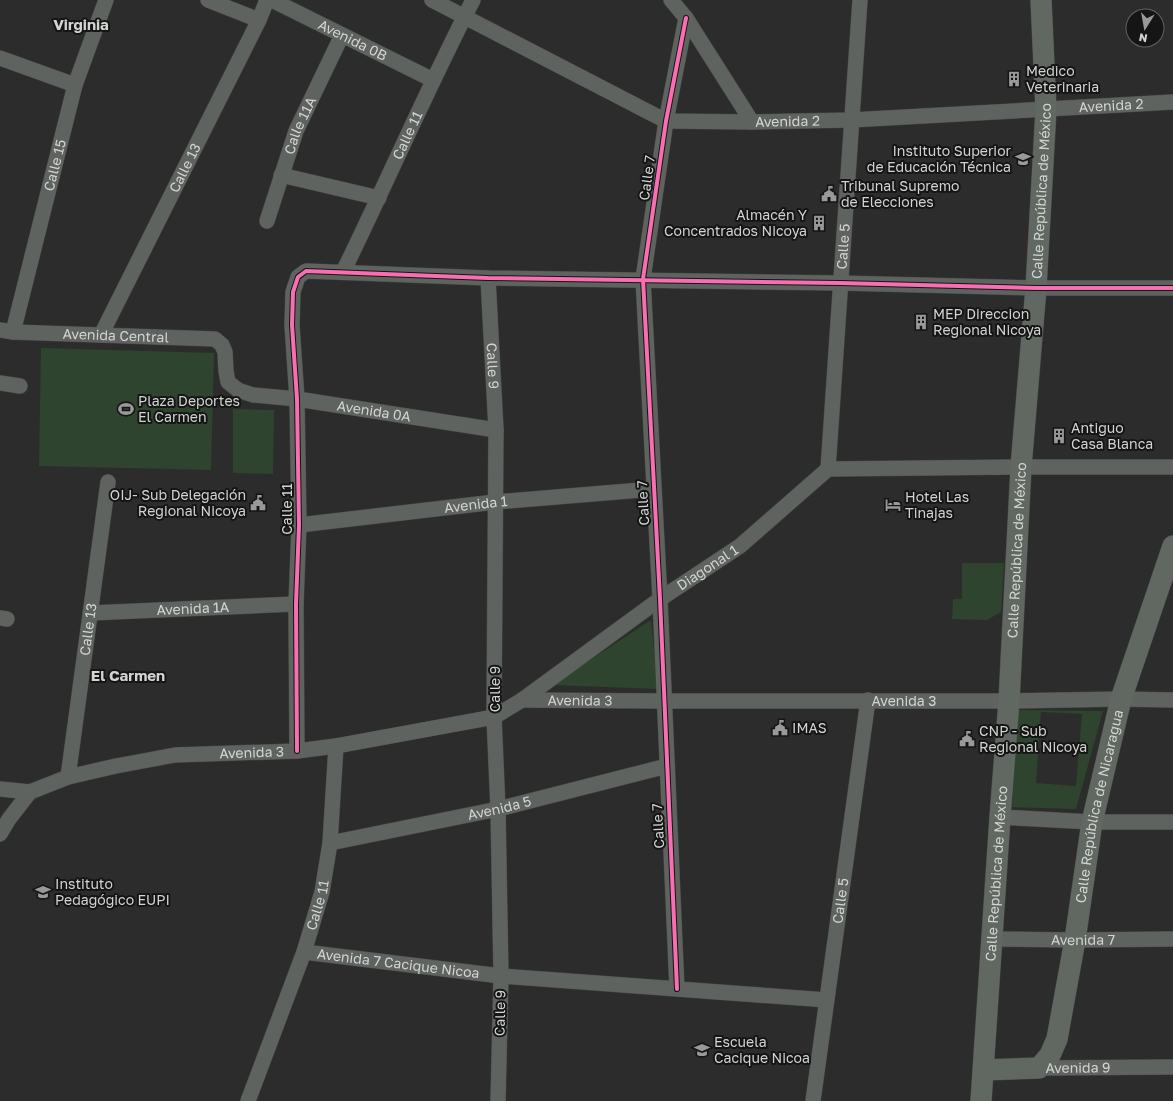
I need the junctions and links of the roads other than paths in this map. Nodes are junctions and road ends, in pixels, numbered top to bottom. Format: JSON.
{"nodes":[{"id":1,"x":106,"y":0,"type":"edge"},
{"id":2,"x":208,"y":0,"type":"edge"},
{"id":3,"x":267,"y":0,"type":"edge"},
{"id":4,"x":272,"y":0,"type":"edge"},
{"id":5,"x":432,"y":0,"type":"edge"},
{"id":6,"x":473,"y":0,"type":"edge"},
{"id":7,"x":671,"y":0,"type":"edge"},
{"id":8,"x":860,"y":0,"type":"edge"},
{"id":9,"x":1041,"y":0,"type":"edge"},
{"id":10,"x":464,"y":17,"type":"junction"},
{"id":11,"x":686,"y":18,"type":"junction"},
{"id":12,"x":259,"y":20,"type":"junction"},
{"id":13,"x":342,"y":35,"type":"junction"},
{"id":14,"x":0,"y":58,"type":"edge"},
{"id":15,"x":433,"y":80,"type":"junction"},
{"id":16,"x":75,"y":85,"type":"junction"},
{"id":17,"x":1173,"y":102,"type":"edge"},
{"id":18,"x":1046,"y":109,"type":"junction"},
{"id":19,"x":852,"y":120,"type":"junction"},
{"id":20,"x":666,"y":121,"type":"junction"},
{"id":21,"x":752,"y":122,"type":"junction"},
{"id":22,"x":281,"y":175,"type":"junction"},
{"id":23,"x":379,"y":198,"type":"junction"},
{"id":24,"x":267,"y":221,"type":"dead end"},
{"id":25,"x":343,"y":272,"type":"junction"},
{"id":26,"x":488,"y":278,"type":"junction"},
{"id":27,"x":644,"y":279,"type":"junction"},
{"id":28,"x":840,"y":283,"type":"junction"},
{"id":29,"x":1036,"y":288,"type":"junction"},
{"id":30,"x":1173,"y":288,"type":"edge"},
{"id":31,"x":7,"y":331,"type":"edge"},
{"id":32,"x":101,"y":336,"type":"junction"},
{"id":33,"x":0,"y":383,"type":"edge"},
{"id":34,"x":20,"y":386,"type":"dead end"},
{"id":35,"x":253,"y":395,"type":"joint"},
{"id":36,"x":297,"y":399,"type":"junction"},
{"id":37,"x":496,"y":430,"type":"junction"},
{"id":38,"x":1021,"y":467,"type":"junction"},
{"id":39,"x":1173,"y":467,"type":"edge"},
{"id":40,"x":828,"y":469,"type":"junction"},
{"id":41,"x":108,"y":482,"type":"dead end"},
{"id":42,"x":654,"y":489,"type":"junction"},
{"id":43,"x":495,"y":502,"type":"junction"},
{"id":44,"x":299,"y":525,"type":"junction"},
{"id":45,"x":1173,"y":546,"type":"edge"},
{"id":46,"x":660,"y":600,"type":"junction"},
{"id":47,"x":296,"y":604,"type":"junction"},
{"id":48,"x":90,"y":613,"type":"junction"},
{"id":49,"x":1121,"y":699,"type":"junction"},
{"id":50,"x":522,"y":700,"type":"junction"},
{"id":51,"x":868,"y":700,"type":"junction"},
{"id":52,"x":1173,"y":700,"type":"edge"},
{"id":53,"x":663,"y":701,"type":"junction"},
{"id":54,"x":1009,"y":701,"type":"junction"},
{"id":55,"x":494,"y":716,"type":"junction"},
{"id":56,"x":336,"y":746,"type":"junction"},
{"id":57,"x":297,"y":751,"type":"junction"},
{"id":58,"x":667,"y":766,"type":"junction"},
{"id":59,"x":68,"y":777,"type":"junction"},
{"id":60,"x":0,"y":789,"type":"edge"},
{"id":61,"x":30,"y":792,"type":"junction"},
{"id":62,"x":498,"y":809,"type":"junction"},
{"id":63,"x":1000,"y":817,"type":"junction"},
{"id":64,"x":1092,"y":822,"type":"junction"},
{"id":65,"x":1173,"y":822,"type":"edge"},
{"id":66,"x":0,"y":834,"type":"edge"},
{"id":67,"x":330,"y":843,"type":"junction"},
{"id":68,"x":992,"y":938,"type":"junction"},
{"id":69,"x":1173,"y":939,"type":"edge"},
{"id":70,"x":1075,"y":940,"type":"junction"},
{"id":71,"x":304,"y":952,"type":"junction"},
{"id":72,"x":501,"y":976,"type":"junction"},
{"id":73,"x":677,"y":989,"type":"junction"},
{"id":74,"x":827,"y":1000,"type":"junction"},
{"id":75,"x":1173,"y":1067,"type":"edge"},
{"id":76,"x":1039,"y":1068,"type":"junction"},
{"id":77,"x":984,"y":1070,"type":"junction"},
{"id":78,"x":248,"y":1101,"type":"edge"},
{"id":79,"x":498,"y":1101,"type":"edge"},
{"id":80,"x":813,"y":1101,"type":"edge"},
{"id":81,"x":981,"y":1101,"type":"edge"}],
"edges":[{"from":1,"to":16,"type":"street","name":"Calle 15"},
{"from":2,"to":12,"type":"street"},
{"from":3,"to":12,"type":"street","name":"Calle 13"},
{"from":4,"to":13,"type":"street","name":"Avenida 0B"},
{"from":5,"to":10,"type":"street","name":"Avenida 2"},
{"from":6,"to":10,"type":"street","name":"Calle 11"},
{"from":7,"to":11,"type":"street"},
{"from":8,"to":19,"type":"street","name":"Calle 5"},
{"from":9,"to":18,"type":"main road","name":"Calle República de México"},
{"from":10,"to":15,"type":"street","name":"Calle 11"},
{"from":10,"to":20,"type":"street","name":"Avenida 2"},
{"from":11,"to":20,"type":"street","name":"Calle 7"},
{"from":11,"to":21,"type":"street"},
{"from":12,"to":32,"type":"street","name":"Calle 13"},
{"from":13,"to":15,"type":"street","name":"Avenida 0B"},
{"from":13,"to":22,"type":"street","name":"Calle 11A"},
{"from":14,"to":16,"type":"street"},
{"from":15,"to":23,"type":"street","name":"Calle 11"},
{"from":16,"to":31,"type":"street","name":"Calle 15"},
{"from":17,"to":18,"type":"street","name":"Avenida 2"},
{"from":18,"to":19,"type":"street","name":"Avenida 2"},
{"from":18,"to":29,"type":"main road","name":"Calle República de México"},
{"from":19,"to":21,"type":"street","name":"Avenida 2"},
{"from":19,"to":28,"type":"street","name":"Calle 5"},
{"from":20,"to":21,"type":"street","name":"Avenida 2"},
{"from":20,"to":27,"type":"street","name":"Calle 7"},
{"from":22,"to":23,"type":"street"},
{"from":22,"to":24,"type":"street","name":"Calle 11A"},
{"from":23,"to":25,"type":"street","name":"Calle 11"},
{"from":25,"to":26,"type":"street"},
{"from":25,"to":36,"type":"street","name":"Calle 11"},
{"from":26,"to":27,"type":"street"},
{"from":26,"to":37,"type":"street","name":"Calle 9"},
{"from":27,"to":28,"type":"street"},
{"from":27,"to":42,"type":"street","name":"Calle 7"},
{"from":28,"to":29,"type":"street"},
{"from":28,"to":40,"type":"street","name":"Calle 5"},
{"from":29,"to":30,"type":"street"},
{"from":29,"to":38,"type":"main road","name":"Calle República de México"},
{"from":31,"to":32,"type":"street","name":"Avenida Central"},
{"from":32,"to":35,"type":"street","name":"Avenida Central"},
{"from":33,"to":34,"type":"street"},
{"from":35,"to":36,"type":"street","name":"Avenida 0A"},
{"from":36,"to":37,"type":"street","name":"Avenida 0A"},
{"from":36,"to":44,"type":"street","name":"Calle 11"},
{"from":37,"to":43,"type":"street","name":"Calle 9"},
{"from":38,"to":39,"type":"street"},
{"from":38,"to":40,"type":"street"},
{"from":38,"to":54,"type":"main road","name":"Calle República de México"},
{"from":40,"to":46,"type":"street","name":"Diagonal 1"},
{"from":41,"to":48,"type":"street","name":"Calle 13"},
{"from":42,"to":43,"type":"street","name":"Avenida 1"},
{"from":42,"to":46,"type":"street","name":"Calle 7"},
{"from":43,"to":44,"type":"street","name":"Avenida 1"},
{"from":43,"to":55,"type":"street","name":"Calle 9"},
{"from":44,"to":47,"type":"street","name":"Calle 11"},
{"from":45,"to":49,"type":"main road","name":"Calle República de Nicaragua"},
{"from":46,"to":50,"type":"street","name":"Diagonal 1"},
{"from":46,"to":53,"type":"street","name":"Calle 7"},
{"from":47,"to":48,"type":"street","name":"Avenida 1A"},
{"from":47,"to":57,"type":"street","name":"Calle 11"},
{"from":48,"to":59,"type":"street","name":"Calle 13"},
{"from":49,"to":52,"type":"street","name":"Avenida 3"},
{"from":49,"to":54,"type":"street","name":"Avenida 3"},
{"from":49,"to":64,"type":"main road","name":"Calle República de Nicaragua"},
{"from":50,"to":53,"type":"street","name":"Avenida 3"},
{"from":50,"to":55,"type":"street","name":"Avenida 3"},
{"from":51,"to":53,"type":"street","name":"Avenida 3"},
{"from":51,"to":54,"type":"street","name":"Avenida 3"},
{"from":51,"to":74,"type":"street","name":"Calle 5"},
{"from":53,"to":58,"type":"street","name":"Calle 7"},
{"from":54,"to":63,"type":"main road","name":"Calle República de México"},
{"from":55,"to":56,"type":"street","name":"Avenida 3"},
{"from":55,"to":62,"type":"street","name":"Calle 9"},
{"from":56,"to":57,"type":"street","name":"Avenida 3"},
{"from":56,"to":67,"type":"street","name":"Calle 11"},
{"from":57,"to":59,"type":"street","name":"Avenida 3"},
{"from":58,"to":62,"type":"street","name":"Avenida 5"},
{"from":58,"to":73,"type":"street","name":"Calle 7"},
{"from":59,"to":61,"type":"street","name":"Avenida 3"},
{"from":60,"to":61,"type":"street","name":"Avenida 3"},
{"from":61,"to":66,"type":"street"},
{"from":62,"to":67,"type":"street","name":"Avenida 5"},
{"from":62,"to":72,"type":"street","name":"Calle 9"},
{"from":63,"to":64,"type":"street"},
{"from":63,"to":68,"type":"main road","name":"Calle República de México"},
{"from":64,"to":65,"type":"street"},
{"from":64,"to":70,"type":"main road","name":"Calle República de Nicaragua"},
{"from":67,"to":71,"type":"street","name":"Calle 11"},
{"from":68,"to":70,"type":"street","name":"Avenida 7"},
{"from":68,"to":77,"type":"main road","name":"Calle República de México"},
{"from":69,"to":70,"type":"street","name":"Avenida 7"},
{"from":70,"to":76,"type":"main road","name":"Calle República de Nicaragua"},
{"from":71,"to":72,"type":"street","name":"Avenida 7 Cacique Nicoa"},
{"from":71,"to":78,"type":"street","name":"Calle 11"},
{"from":72,"to":73,"type":"street","name":"Avenida 7 Cacique Nicoa"},
{"from":72,"to":79,"type":"street","name":"Calle 9"},
{"from":73,"to":74,"type":"street","name":"Avenida 7 Cacique Nicoa"},
{"from":74,"to":80,"type":"street","name":"Calle 5"},
{"from":75,"to":76,"type":"street","name":"Avenida 9"},
{"from":76,"to":77,"type":"main road","name":"Avenida 9"},
{"from":77,"to":81,"type":"main road","name":"Calle República de México"}]}
